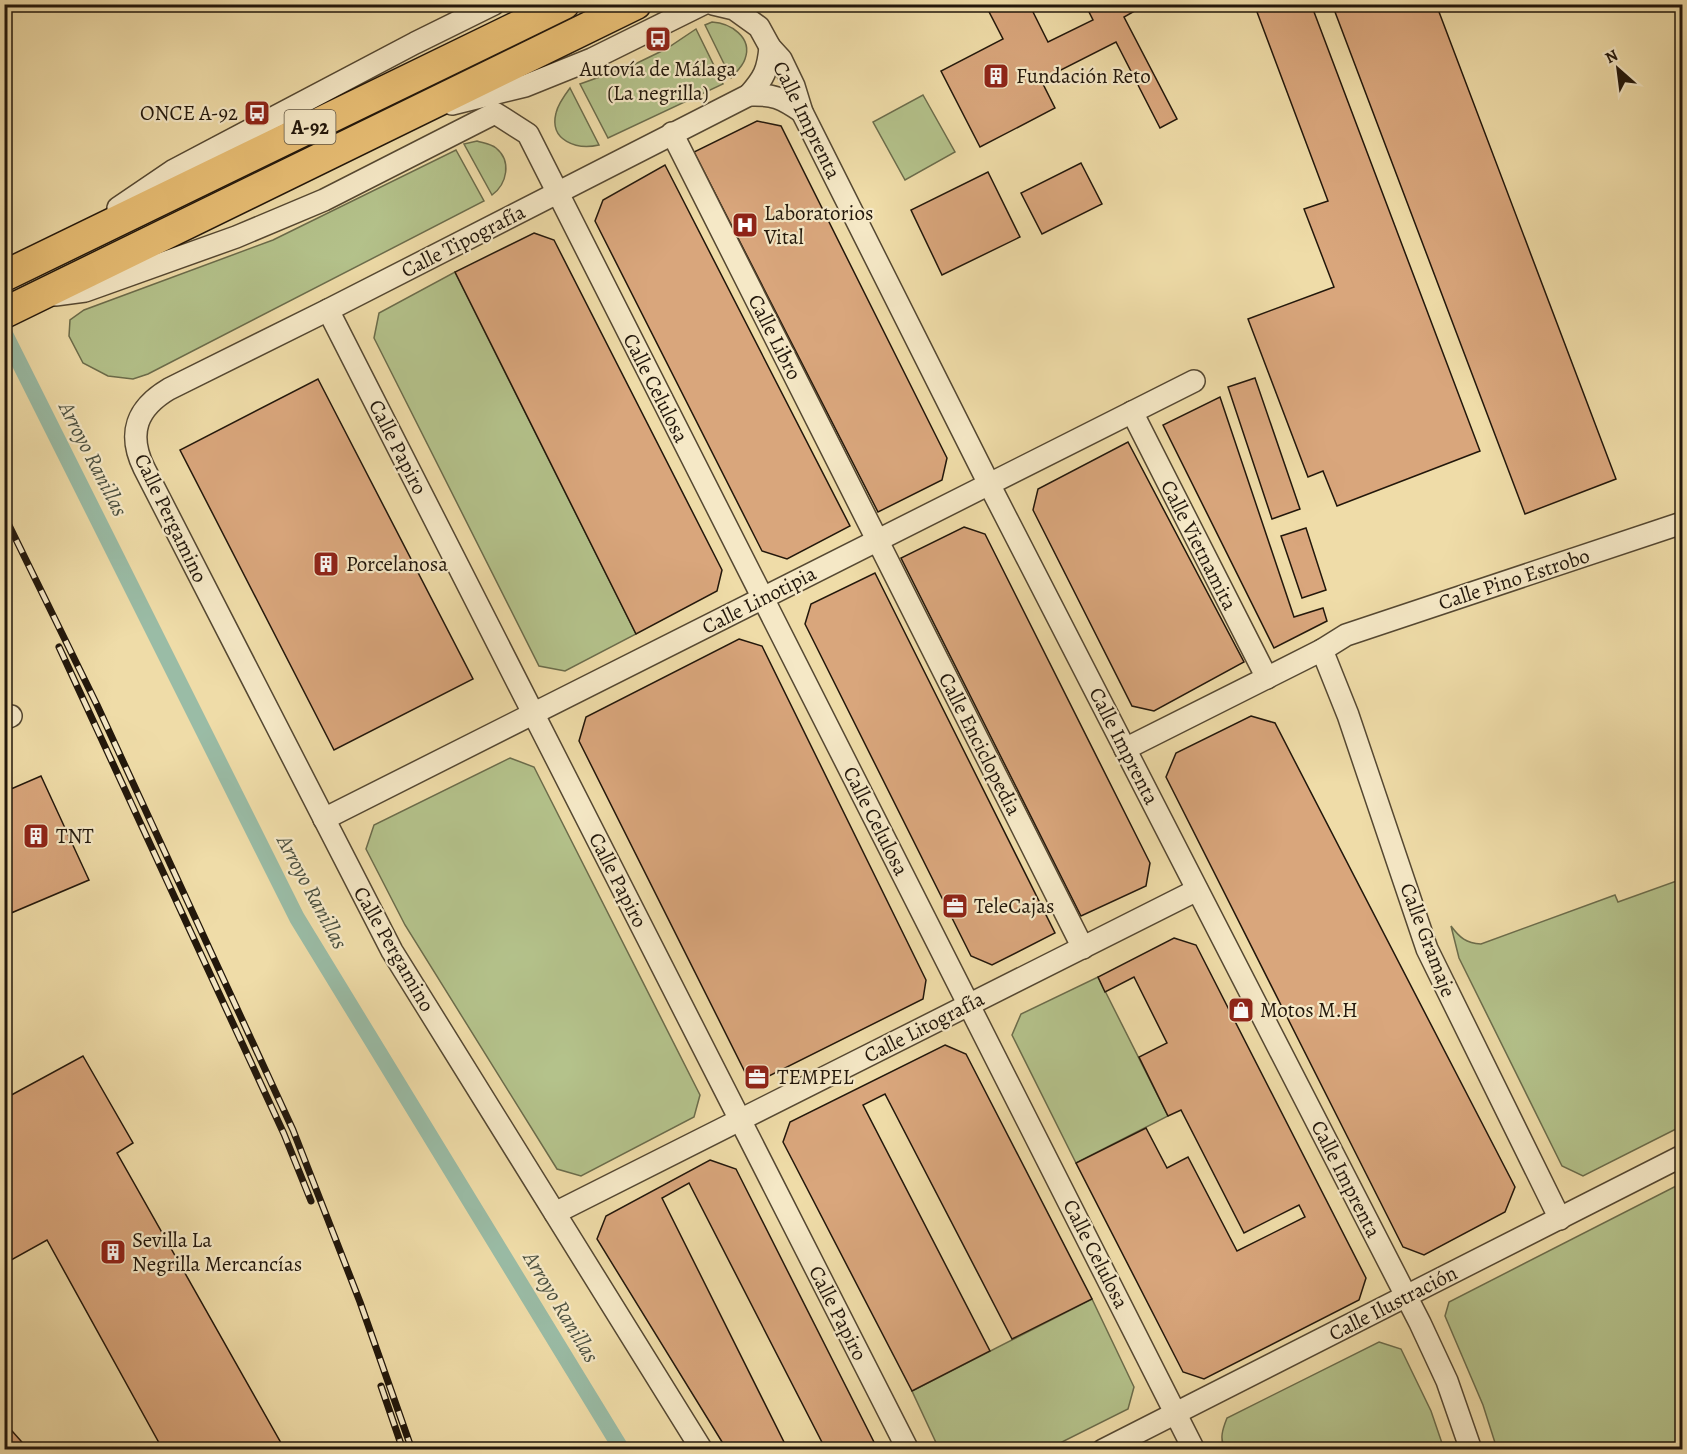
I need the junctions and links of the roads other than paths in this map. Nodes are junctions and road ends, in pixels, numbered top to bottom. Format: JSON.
{"nodes":[{"id":1,"x":495,"y":4,"type":"edge"},
{"id":2,"x":564,"y":4,"type":"edge"},
{"id":3,"x":636,"y":4,"type":"edge"},
{"id":4,"x":703,"y":4,"type":"edge"},
{"id":5,"x":713,"y":4,"type":"edge"},
{"id":6,"x":759,"y":4,"type":"edge"},
{"id":7,"x":759,"y":27,"type":"junction"},
{"id":8,"x":770,"y":47,"type":"junction"},
{"id":9,"x":592,"y":59,"type":"junction"},
{"id":10,"x":748,"y":95,"type":"junction"},
{"id":11,"x":802,"y":112,"type":"junction"},
{"id":12,"x":413,"y":113,"type":"junction"},
{"id":13,"x":495,"y":113,"type":"junction"},
{"id":14,"x":672,"y":133,"type":"junction"},
{"id":15,"x":556,"y":193,"type":"junction"},
{"id":16,"x":57,"y":250,"type":"junction"},
{"id":17,"x":7,"y":275,"type":"edge"},
{"id":18,"x":20,"y":306,"type":"edge"},
{"id":19,"x":328,"y":310,"type":"junction"},
{"id":20,"x":1194,"y":381,"type":"dead end"},
{"id":21,"x":1132,"y":412,"type":"junction"},
{"id":22,"x":137,"y":425,"type":"joint"},
{"id":23,"x":989,"y":484,"type":"junction"},
{"id":24,"x":1683,"y":523,"type":"edge"},
{"id":25,"x":878,"y":540,"type":"junction"},
{"id":26,"x":763,"y":598,"type":"junction"},
{"id":27,"x":1322,"y":650,"type":"junction"},
{"id":28,"x":1267,"y":678,"type":"junction"},
{"id":29,"x":534,"y":714,"type":"junction"},
{"id":30,"x":1125,"y":748,"type":"junction"},
{"id":31,"x":324,"y":819,"type":"junction"},
{"id":32,"x":1197,"y":890,"type":"junction"},
{"id":33,"x":1083,"y":948,"type":"junction"},
{"id":34,"x":970,"y":1005,"type":"junction"},
{"id":35,"x":740,"y":1120,"type":"junction"},
{"id":36,"x":1683,"y":1156,"type":"edge"},
{"id":37,"x":555,"y":1213,"type":"junction"},
{"id":38,"x":1560,"y":1219,"type":"junction"},
{"id":39,"x":1406,"y":1296,"type":"junction"},
{"id":40,"x":1176,"y":1412,"type":"junction"},
{"id":41,"x":702,"y":1449,"type":"edge"},
{"id":42,"x":908,"y":1449,"type":"edge"},
{"id":43,"x":1102,"y":1449,"type":"edge"},
{"id":44,"x":1194,"y":1449,"type":"edge"},
{"id":45,"x":1471,"y":1449,"type":"edge"}],
"edges":[{"from":1,"to":16,"type":"street"},
{"from":2,"to":16,"type":"highway","number":"A-92"},
{"from":3,"to":12,"type":"highway","number":"A-92"},
{"from":4,"to":9,"type":"street"},
{"from":5,"to":7,"type":"street","name":"Calle Imprenta"},
{"from":6,"to":7,"type":"street","name":"Calle Imprenta"},
{"from":7,"to":8,"type":"street","name":"Calle Imprenta"},
{"from":8,"to":10,"type":"street","name":"Calle Imprenta"},
{"from":8,"to":11,"type":"street","name":"Calle Imprenta"},
{"from":9,"to":12,"type":"street"},
{"from":9,"to":13,"type":"street"},
{"from":10,"to":11,"type":"street"},
{"from":10,"to":14,"type":"street","name":"Calle Tipografía"},
{"from":11,"to":23,"type":"street","name":"Calle Imprenta"},
{"from":12,"to":18,"type":"highway","number":"A-92"},
{"from":13,"to":15,"type":"street","name":"Calle Celulosa"},
{"from":13,"to":18,"type":"street"},
{"from":14,"to":15,"type":"street","name":"Calle Tipografía"},
{"from":14,"to":25,"type":"street","name":"Calle Libro"},
{"from":15,"to":19,"type":"street","name":"Calle Tipografía"},
{"from":15,"to":26,"type":"street","name":"Calle Celulosa"},
{"from":16,"to":17,"type":"highway","number":"A-92"},
{"from":19,"to":22,"type":"street","name":"Calle Tipografía"},
{"from":19,"to":29,"type":"street","name":"Calle Papiro"},
{"from":20,"to":21,"type":"street","name":"Calle Linotipia"},
{"from":21,"to":23,"type":"street","name":"Calle Linotipia"},
{"from":21,"to":28,"type":"street","name":"Calle Vietnamita"},
{"from":22,"to":31,"type":"street","name":"Calle Pergamino"},
{"from":23,"to":25,"type":"street","name":"Calle Linotipia"},
{"from":23,"to":30,"type":"street","name":"Calle Imprenta"},
{"from":24,"to":27,"type":"street","name":"Calle Pino Estrobo"},
{"from":25,"to":26,"type":"street","name":"Calle Linotipia"},
{"from":25,"to":33,"type":"street","name":"Calle Enciclopedia"},
{"from":26,"to":29,"type":"street","name":"Calle Linotipia"},
{"from":26,"to":34,"type":"street","name":"Calle Celulosa"},
{"from":27,"to":28,"type":"street","name":"Calle Pino Estrobo"},
{"from":27,"to":38,"type":"street","name":"Calle Gramaje"},
{"from":28,"to":30,"type":"street","name":"Calle Pino Estrobo"},
{"from":29,"to":31,"type":"street","name":"Calle Linotipia"},
{"from":29,"to":35,"type":"street","name":"Calle Papiro"},
{"from":30,"to":32,"type":"street","name":"Calle Imprenta"},
{"from":31,"to":37,"type":"street","name":"Calle Pergamino"},
{"from":32,"to":33,"type":"street","name":"Calle Litografía"},
{"from":32,"to":39,"type":"street","name":"Calle Imprenta"},
{"from":33,"to":34,"type":"street","name":"Calle Litografía"},
{"from":34,"to":35,"type":"street","name":"Calle Litografía"},
{"from":34,"to":40,"type":"street","name":"Calle Celulosa"},
{"from":35,"to":37,"type":"street","name":"Calle Litografía"},
{"from":35,"to":42,"type":"street","name":"Calle Papiro"},
{"from":36,"to":38,"type":"street","name":"Calle Ilustración"},
{"from":37,"to":41,"type":"street","name":"Calle Pergamino"},
{"from":38,"to":39,"type":"street","name":"Calle Ilustración"},
{"from":39,"to":40,"type":"street","name":"Calle Ilustración"},
{"from":39,"to":45,"type":"street","name":"Calle Imprenta"},
{"from":40,"to":43,"type":"street","name":"Calle Ilustración"},
{"from":40,"to":44,"type":"street","name":"Calle Celulosa"}]}
